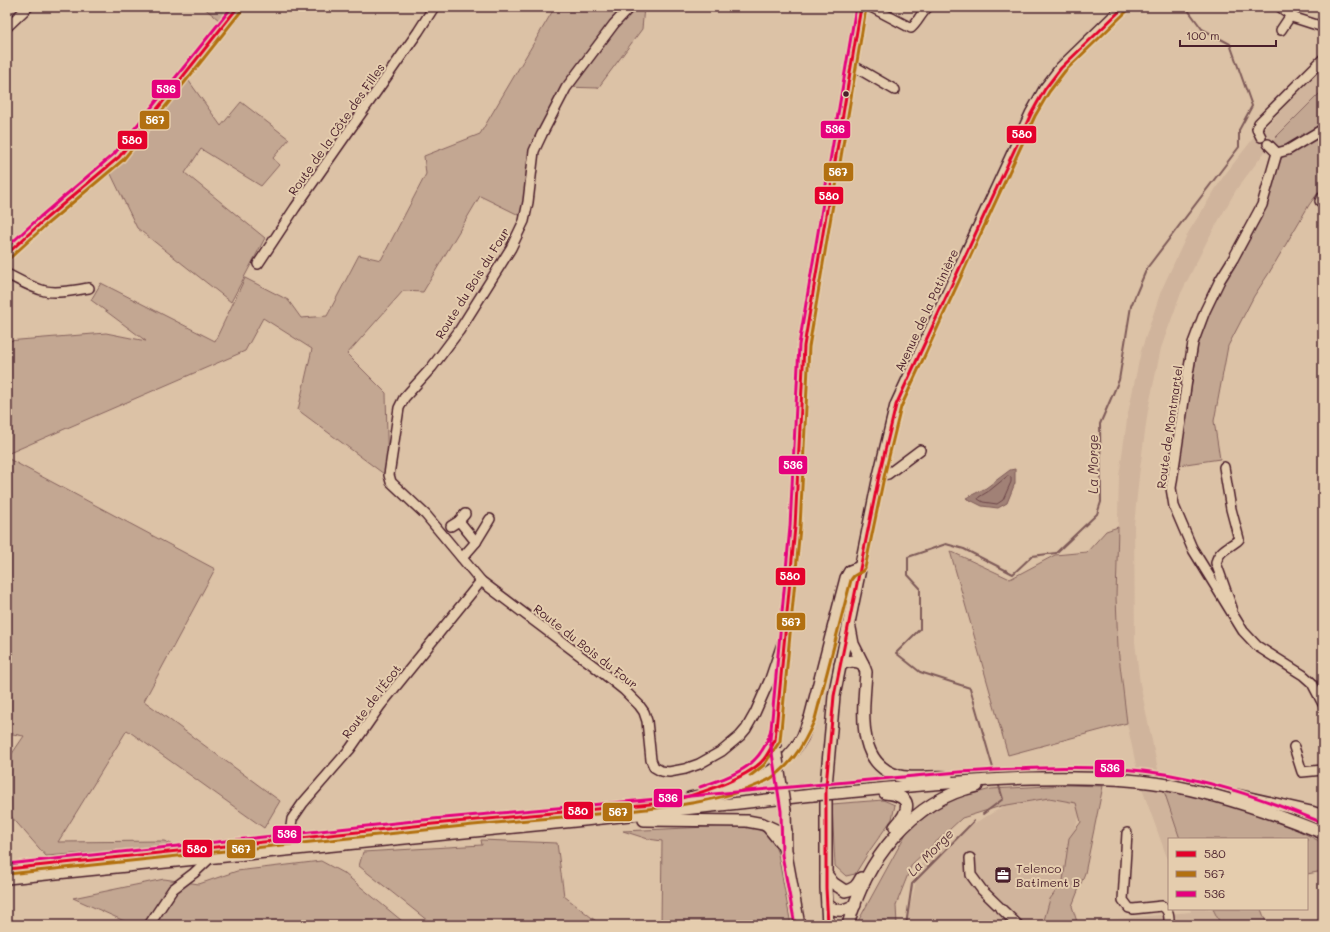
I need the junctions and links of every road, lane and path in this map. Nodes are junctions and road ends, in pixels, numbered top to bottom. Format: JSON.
{"nodes":[{"id":1,"x":28,"y":7,"type":"edge"},
{"id":2,"x":238,"y":7,"type":"edge"},
{"id":3,"x":434,"y":7,"type":"edge"},
{"id":4,"x":630,"y":7,"type":"edge"},
{"id":5,"x":861,"y":7,"type":"edge"},
{"id":6,"x":871,"y":7,"type":"edge"},
{"id":7,"x":928,"y":7,"type":"edge"},
{"id":8,"x":1124,"y":7,"type":"edge"},
{"id":9,"x":1280,"y":7,"type":"edge"},
{"id":10,"x":1291,"y":15,"type":"junction"},
{"id":11,"x":7,"y":27,"type":"edge"},
{"id":12,"x":1323,"y":27,"type":"edge"},
{"id":13,"x":1281,"y":30,"type":"dead end"},
{"id":14,"x":1323,"y":59,"type":"edge"},
{"id":15,"x":851,"y":66,"type":"junction"},
{"id":16,"x":895,"y":90,"type":"dead end"},
{"id":17,"x":1323,"y":129,"type":"edge"},
{"id":18,"x":1277,"y":153,"type":"junction"},
{"id":19,"x":7,"y":254,"type":"edge"},
{"id":20,"x":258,"y":264,"type":"dead end"},
{"id":21,"x":7,"y":274,"type":"edge"},
{"id":22,"x":89,"y":288,"type":"dead end"},
{"id":23,"x":920,"y":450,"type":"dead end"},
{"id":24,"x":1224,"y":466,"type":"dead end"},
{"id":25,"x":879,"y":476,"type":"junction"},
{"id":26,"x":490,"y":519,"type":"dead end"},
{"id":27,"x":451,"y":526,"type":"dead end"},
{"id":28,"x":476,"y":542,"type":"junction"},
{"id":29,"x":462,"y":558,"type":"junction"},
{"id":30,"x":860,"y":567,"type":"junction"},
{"id":31,"x":481,"y":581,"type":"junction"},
{"id":32,"x":1232,"y":615,"type":"junction"},
{"id":33,"x":849,"y":619,"type":"junction"},
{"id":34,"x":783,"y":641,"type":"junction"},
{"id":35,"x":863,"y":664,"type":"junction"},
{"id":36,"x":840,"y":666,"type":"junction"},
{"id":37,"x":1323,"y":704,"type":"edge"},
{"id":38,"x":775,"y":740,"type":"junction"},
{"id":39,"x":1294,"y":747,"type":"dead end"},
{"id":40,"x":1323,"y":770,"type":"edge"},
{"id":41,"x":959,"y":777,"type":"junction"},
{"id":42,"x":1027,"y":779,"type":"junction"},
{"id":43,"x":1144,"y":779,"type":"junction"},
{"id":44,"x":1161,"y":782,"type":"junction"},
{"id":45,"x":833,"y":789,"type":"junction"},
{"id":46,"x":1210,"y":789,"type":"junction"},
{"id":47,"x":813,"y":793,"type":"junction"},
{"id":48,"x":686,"y":798,"type":"junction"},
{"id":49,"x":662,"y":803,"type":"junction"},
{"id":50,"x":1323,"y":816,"type":"edge"},
{"id":51,"x":575,"y":821,"type":"junction"},
{"id":52,"x":768,"y":827,"type":"junction"},
{"id":53,"x":1323,"y":828,"type":"edge"},
{"id":54,"x":786,"y":831,"type":"junction"},
{"id":55,"x":1127,"y":833,"type":"dead end"},
{"id":56,"x":1323,"y":833,"type":"edge"},
{"id":57,"x":290,"y":840,"type":"junction"},
{"id":58,"x":787,"y":854,"type":"junction"},
{"id":59,"x":210,"y":858,"type":"junction"},
{"id":60,"x":970,"y":858,"type":"dead end"},
{"id":61,"x":7,"y":869,"type":"edge"},
{"id":62,"x":826,"y":874,"type":"junction"},
{"id":63,"x":7,"y":878,"type":"edge"},
{"id":64,"x":827,"y":905,"type":"junction"},
{"id":65,"x":855,"y":905,"type":"junction"},
{"id":66,"x":149,"y":925,"type":"edge"},
{"id":67,"x":800,"y":925,"type":"edge"},
{"id":68,"x":828,"y":925,"type":"edge"},
{"id":69,"x":848,"y":925,"type":"edge"},
{"id":70,"x":1018,"y":925,"type":"edge"},
{"id":71,"x":1169,"y":925,"type":"edge"}],
"edges":[{"from":1,"to":11,"type":"street"},
{"from":2,"to":19,"type":"street"},
{"from":3,"to":20,"type":"street","name":"Route de la Côte des Filles"},
{"from":4,"to":29,"type":"street","name":"Route du Bois du Four"},
{"from":5,"to":15,"type":"street"},
{"from":6,"to":7,"type":"street"},
{"from":8,"to":25,"type":"main road","name":"Avenue de la Patinière"},
{"from":9,"to":10,"type":"street"},
{"from":10,"to":12,"type":"street"},
{"from":10,"to":13,"type":"street"},
{"from":14,"to":18,"type":"street"},
{"from":15,"to":16,"type":"street"},
{"from":15,"to":34,"type":"street"},
{"from":17,"to":18,"type":"street"},
{"from":18,"to":32,"type":"street","name":"Route de Montmartel"},
{"from":21,"to":22,"type":"street"},
{"from":23,"to":25,"type":"street"},
{"from":24,"to":32,"type":"street"},
{"from":25,"to":30,"type":"main road","name":"Avenue de la Patinière"},
{"from":26,"to":28,"type":"street"},
{"from":27,"to":28,"type":"street"},
{"from":28,"to":29,"type":"street"},
{"from":29,"to":31,"type":"street","name":"Route du Bois du Four"},
{"from":30,"to":33,"type":"main road","name":"Avenue de la Patinière"},
{"from":30,"to":48,"type":"main road"},
{"from":31,"to":34,"type":"street","name":"Route du Bois du Four"},
{"from":31,"to":57,"type":"street","name":"Route de l'Écot"},
{"from":32,"to":37,"type":"street","name":"Route de Montmartel"},
{"from":33,"to":35,"type":"main road"},
{"from":33,"to":36,"type":"main road","name":"Avenue de la Patinière"},
{"from":34,"to":38,"type":"street"},
{"from":35,"to":36,"type":"main road"},
{"from":35,"to":41,"type":"main road"},
{"from":36,"to":45,"type":"main road","name":"Avenue de la Patinière"},
{"from":38,"to":48,"type":"main road"},
{"from":38,"to":54,"type":"street","bridge":true},
{"from":39,"to":40,"type":"street"},
{"from":41,"to":43,"type":"main road"},
{"from":41,"to":45,"type":"main road"},
{"from":42,"to":43,"type":"main road"},
{"from":42,"to":45,"type":"main road"},
{"from":42,"to":65,"type":"main road"},
{"from":43,"to":44,"type":"main road"},
{"from":44,"to":46,"type":"main road"},
{"from":44,"to":56,"type":"main road"},
{"from":45,"to":47,"type":"main road"},
{"from":45,"to":62,"type":"main road","name":"Avenue de la Patinière"},
{"from":45,"to":62,"type":"main road"},
{"from":46,"to":50,"type":"main road"},
{"from":46,"to":53,"type":"main road"},
{"from":47,"to":49,"type":"main road"},
{"from":47,"to":51,"type":"main road"},
{"from":48,"to":49,"type":"main road"},
{"from":49,"to":57,"type":"main road"},
{"from":51,"to":52,"type":"main road"},
{"from":51,"to":59,"type":"main road"},
{"from":52,"to":54,"type":"main road"},
{"from":52,"to":58,"type":"main road"},
{"from":54,"to":58,"type":"street"},
{"from":55,"to":71,"type":"street"},
{"from":57,"to":61,"type":"main road"},
{"from":58,"to":67,"type":"street"},
{"from":59,"to":63,"type":"main road"},
{"from":59,"to":66,"type":"street"},
{"from":60,"to":70,"type":"street"},
{"from":62,"to":64,"type":"main road","name":"Avenue de la Patinière"},
{"from":64,"to":65,"type":"main road"},
{"from":64,"to":68,"type":"main road","name":"Avenue de la Patinière"},
{"from":65,"to":69,"type":"main road"}]}
